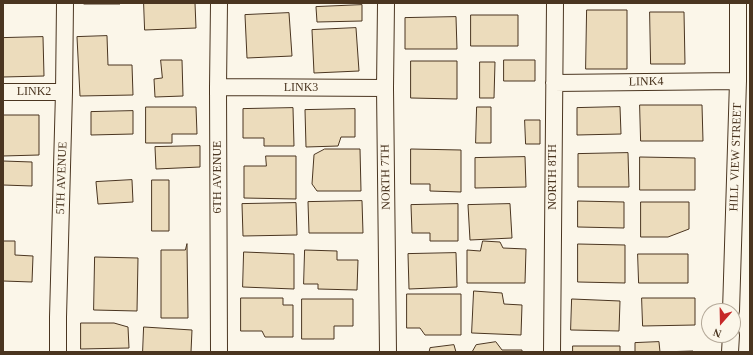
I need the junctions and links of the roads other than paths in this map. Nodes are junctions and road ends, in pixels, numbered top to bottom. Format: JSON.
{"nodes":[{"id":1,"x":65,"y":3,"type":"edge"},
{"id":2,"x":219,"y":3,"type":"edge"},
{"id":3,"x":386,"y":3,"type":"edge"},
{"id":4,"x":555,"y":3,"type":"edge"},
{"id":5,"x":738,"y":3,"type":"edge"},
{"id":6,"x":738,"y":81,"type":"junction"},
{"id":7,"x":554,"y":84,"type":"junction"},
{"id":8,"x":218,"y":87,"type":"junction"},
{"id":9,"x":385,"y":88,"type":"junction"},
{"id":10,"x":3,"y":92,"type":"edge"},
{"id":11,"x":64,"y":92,"type":"junction"},
{"id":12,"x":731,"y":303,"type":"edge"},
{"id":13,"x":58,"y":352,"type":"edge"},
{"id":14,"x":219,"y":352,"type":"edge"},
{"id":15,"x":388,"y":352,"type":"edge"},
{"id":16,"x":552,"y":352,"type":"edge"}],
"edges":[{"from":1,"to":11,"type":"street","name":"5TH AVENUE"},
{"from":2,"to":8,"type":"street","name":"6TH AVENUE"},
{"from":3,"to":9,"type":"street","name":"NORTH 7TH"},
{"from":4,"to":7,"type":"street","name":"NORTH 8TH"},
{"from":5,"to":6,"type":"street","name":"HILL VIEW STREET"},
{"from":6,"to":7,"type":"street","name":"LINK4"},
{"from":6,"to":12,"type":"street","name":"HILL VIEW STREET"},
{"from":7,"to":16,"type":"street","name":"NORTH 8TH"},
{"from":8,"to":9,"type":"street","name":"LINK3"},
{"from":8,"to":14,"type":"street","name":"6TH AVENUE"},
{"from":9,"to":15,"type":"street","name":"NORTH 7TH"},
{"from":10,"to":11,"type":"street","name":"LINK2"},
{"from":11,"to":13,"type":"street","name":"5TH AVENUE"}]}
